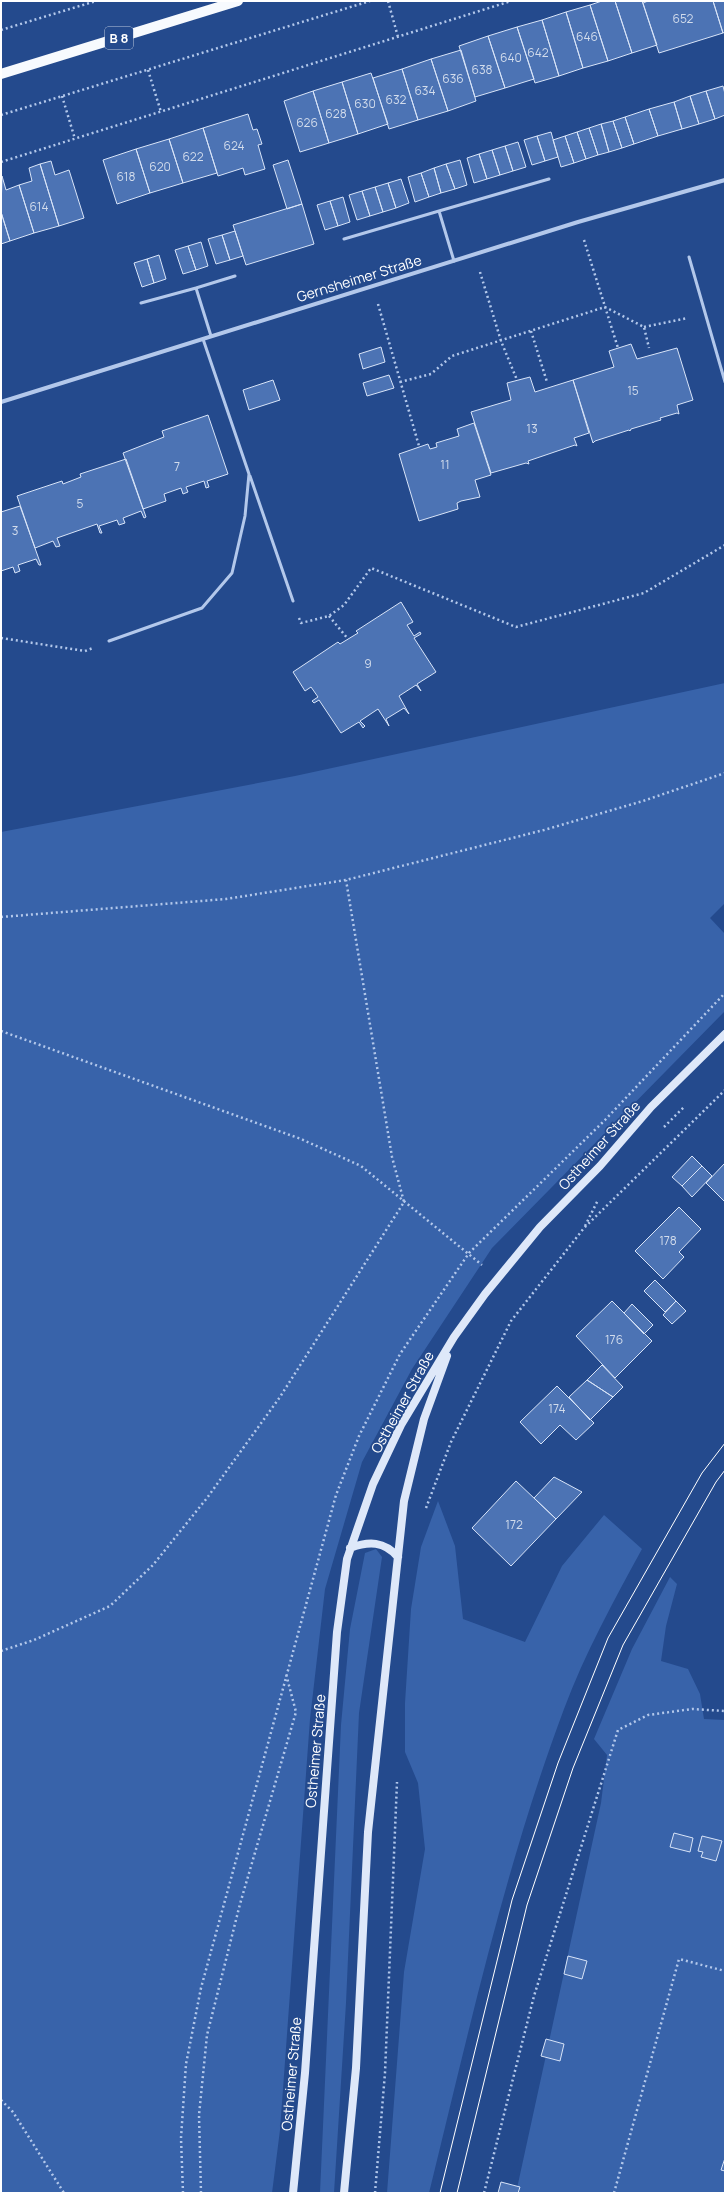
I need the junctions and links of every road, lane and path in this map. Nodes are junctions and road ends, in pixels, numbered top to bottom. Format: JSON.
{"nodes":[{"id":1,"x":96,"y":1,"type":"edge"},
{"id":2,"x":238,"y":1,"type":"edge"},
{"id":3,"x":370,"y":1,"type":"edge"},
{"id":4,"x":388,"y":1,"type":"edge"},
{"id":5,"x":511,"y":1,"type":"edge"},
{"id":6,"x":1,"y":30,"type":"edge"},
{"id":7,"x":398,"y":37,"type":"junction"},
{"id":8,"x":148,"y":70,"type":"junction"},
{"id":9,"x":1,"y":74,"type":"edge"},
{"id":10,"x":62,"y":96,"type":"junction"},
{"id":11,"x":161,"y":112,"type":"junction"},
{"id":12,"x":1,"y":115,"type":"edge"},
{"id":13,"x":75,"y":139,"type":"junction"},
{"id":14,"x":1,"y":162,"type":"edge"},
{"id":15,"x":549,"y":179,"type":"dead end"},
{"id":16,"x":725,"y":180,"type":"edge"},
{"id":17,"x":440,"y":211,"type":"junction"},
{"id":18,"x":578,"y":222,"type":"junction"},
{"id":19,"x":344,"y":239,"type":"dead end"},
{"id":20,"x":475,"y":254,"type":"junction"},
{"id":21,"x":689,"y":258,"type":"dead end"},
{"id":22,"x":454,"y":261,"type":"junction"},
{"id":23,"x":235,"y":276,"type":"dead end"},
{"id":24,"x":373,"y":287,"type":"junction"},
{"id":25,"x":196,"y":288,"type":"junction"},
{"id":26,"x":141,"y":303,"type":"dead end"},
{"id":27,"x":604,"y":307,"type":"junction"},
{"id":28,"x":705,"y":314,"type":"junction"},
{"id":29,"x":644,"y":327,"type":"junction"},
{"id":30,"x":531,"y":331,"type":"junction"},
{"id":31,"x":211,"y":336,"type":"junction"},
{"id":32,"x":203,"y":339,"type":"junction"},
{"id":33,"x":501,"y":341,"type":"junction"},
{"id":34,"x":618,"y":348,"type":"dead end"},
{"id":35,"x":649,"y":348,"type":"dead end"},
{"id":36,"x":518,"y":380,"type":"dead end"},
{"id":37,"x":400,"y":382,"type":"junction"},
{"id":38,"x":547,"y":382,"type":"dead end"},
{"id":39,"x":725,"y":382,"type":"edge"},
{"id":40,"x":1,"y":402,"type":"edge"},
{"id":41,"x":419,"y":446,"type":"dead end"},
{"id":42,"x":249,"y":474,"type":"junction"},
{"id":43,"x":725,"y":545,"type":"edge"},
{"id":44,"x":293,"y":601,"type":"dead end"},
{"id":45,"x":329,"y":616,"type":"junction"},
{"id":46,"x":301,"y":622,"type":"dead end"},
{"id":47,"x":1,"y":638,"type":"edge"},
{"id":48,"x":348,"y":639,"type":"dead end"},
{"id":49,"x":109,"y":641,"type":"joint"},
{"id":50,"x":725,"y":773,"type":"edge"},
{"id":51,"x":346,"y":880,"type":"junction"},
{"id":52,"x":1,"y":917,"type":"edge"},
{"id":53,"x":1,"y":1031,"type":"edge"},
{"id":54,"x":725,"y":1034,"type":"edge"},
{"id":55,"x":725,"y":1090,"type":"edge"},
{"id":56,"x":404,"y":1202,"type":"junction"},
{"id":57,"x":497,"y":1280,"type":"junction"},
{"id":58,"x":454,"y":1337,"type":"junction"},
{"id":59,"x":424,"y":1511,"type":"dead end"},
{"id":60,"x":350,"y":1548,"type":"junction"},
{"id":61,"x":398,"y":1557,"type":"junction"},
{"id":62,"x":1,"y":1651,"type":"edge"},
{"id":63,"x":725,"y":1711,"type":"edge"},
{"id":64,"x":397,"y":1774,"type":"dead end"},
{"id":65,"x":725,"y":1971,"type":"edge"},
{"id":66,"x":1,"y":2100,"type":"edge"},
{"id":67,"x":64,"y":2193,"type":"edge"},
{"id":68,"x":183,"y":2193,"type":"edge"},
{"id":69,"x":201,"y":2193,"type":"edge"},
{"id":70,"x":293,"y":2193,"type":"edge"},
{"id":71,"x":344,"y":2193,"type":"edge"},
{"id":72,"x":375,"y":2193,"type":"edge"},
{"id":73,"x":484,"y":2193,"type":"edge"},
{"id":74,"x":614,"y":2193,"type":"edge"}],
"edges":[{"from":1,"to":6,"type":"path"},
{"from":2,"to":9,"type":"main road","number":"B 8"},
{"from":3,"to":8,"type":"path"},
{"from":4,"to":7,"type":"path"},
{"from":5,"to":7,"type":"path"},
{"from":7,"to":11,"type":"path"},
{"from":8,"to":10,"type":"path"},
{"from":8,"to":11,"type":"path"},
{"from":10,"to":12,"type":"path"},
{"from":10,"to":13,"type":"path"},
{"from":11,"to":13,"type":"path"},
{"from":13,"to":14,"type":"path"},
{"from":15,"to":17,"type":"lane"},
{"from":16,"to":18,"type":"street","name":"Gernsheimer Straße"},
{"from":17,"to":19,"type":"lane"},
{"from":17,"to":22,"type":"lane"},
{"from":18,"to":20,"type":"street","name":"Gernsheimer Straße"},
{"from":18,"to":27,"type":"path"},
{"from":20,"to":22,"type":"street","name":"Gernsheimer Straße"},
{"from":20,"to":33,"type":"path"},
{"from":21,"to":28,"type":"lane"},
{"from":22,"to":24,"type":"street","name":"Gernsheimer Straße"},
{"from":23,"to":25,"type":"lane"},
{"from":24,"to":31,"type":"street","name":"Gernsheimer Straße"},
{"from":24,"to":37,"type":"path"},
{"from":25,"to":26,"type":"lane"},
{"from":25,"to":31,"type":"lane"},
{"from":27,"to":29,"type":"path"},
{"from":27,"to":30,"type":"path"},
{"from":27,"to":34,"type":"path"},
{"from":28,"to":29,"type":"path"},
{"from":28,"to":39,"type":"lane"},
{"from":29,"to":35,"type":"path"},
{"from":30,"to":33,"type":"path"},
{"from":30,"to":38,"type":"path"},
{"from":31,"to":32,"type":"street","name":"Gernsheimer Straße"},
{"from":32,"to":40,"type":"street","name":"Gernsheimer Straße"},
{"from":32,"to":42,"type":"lane"},
{"from":33,"to":36,"type":"path"},
{"from":33,"to":37,"type":"path"},
{"from":37,"to":41,"type":"path"},
{"from":42,"to":44,"type":"lane"},
{"from":42,"to":49,"type":"lane"},
{"from":43,"to":45,"type":"path"},
{"from":45,"to":46,"type":"path"},
{"from":45,"to":48,"type":"path"},
{"from":47,"to":49,"type":"path"},
{"from":50,"to":51,"type":"path"},
{"from":51,"to":52,"type":"path"},
{"from":51,"to":56,"type":"path"},
{"from":53,"to":56,"type":"path"},
{"from":54,"to":57,"type":"main road","name":"Ostheimer Straße"},
{"from":55,"to":59,"type":"path"},
{"from":56,"to":57,"type":"path"},
{"from":56,"to":62,"type":"path"},
{"from":57,"to":58,"type":"main road","name":"Ostheimer Straße"},
{"from":58,"to":60,"type":"main road","name":"Ostheimer Straße"},
{"from":58,"to":61,"type":"main road","name":"Ostheimer Straße"},
{"from":60,"to":61,"type":"main road"},
{"from":60,"to":70,"type":"main road","name":"Ostheimer Straße"},
{"from":61,"to":71,"type":"main road","name":"Ostheimer Straße"},
{"from":63,"to":73,"type":"path"},
{"from":64,"to":72,"type":"path"},
{"from":65,"to":74,"type":"path"},
{"from":66,"to":67,"type":"path"},
{"from":68,"to":69,"type":"path"}]}
